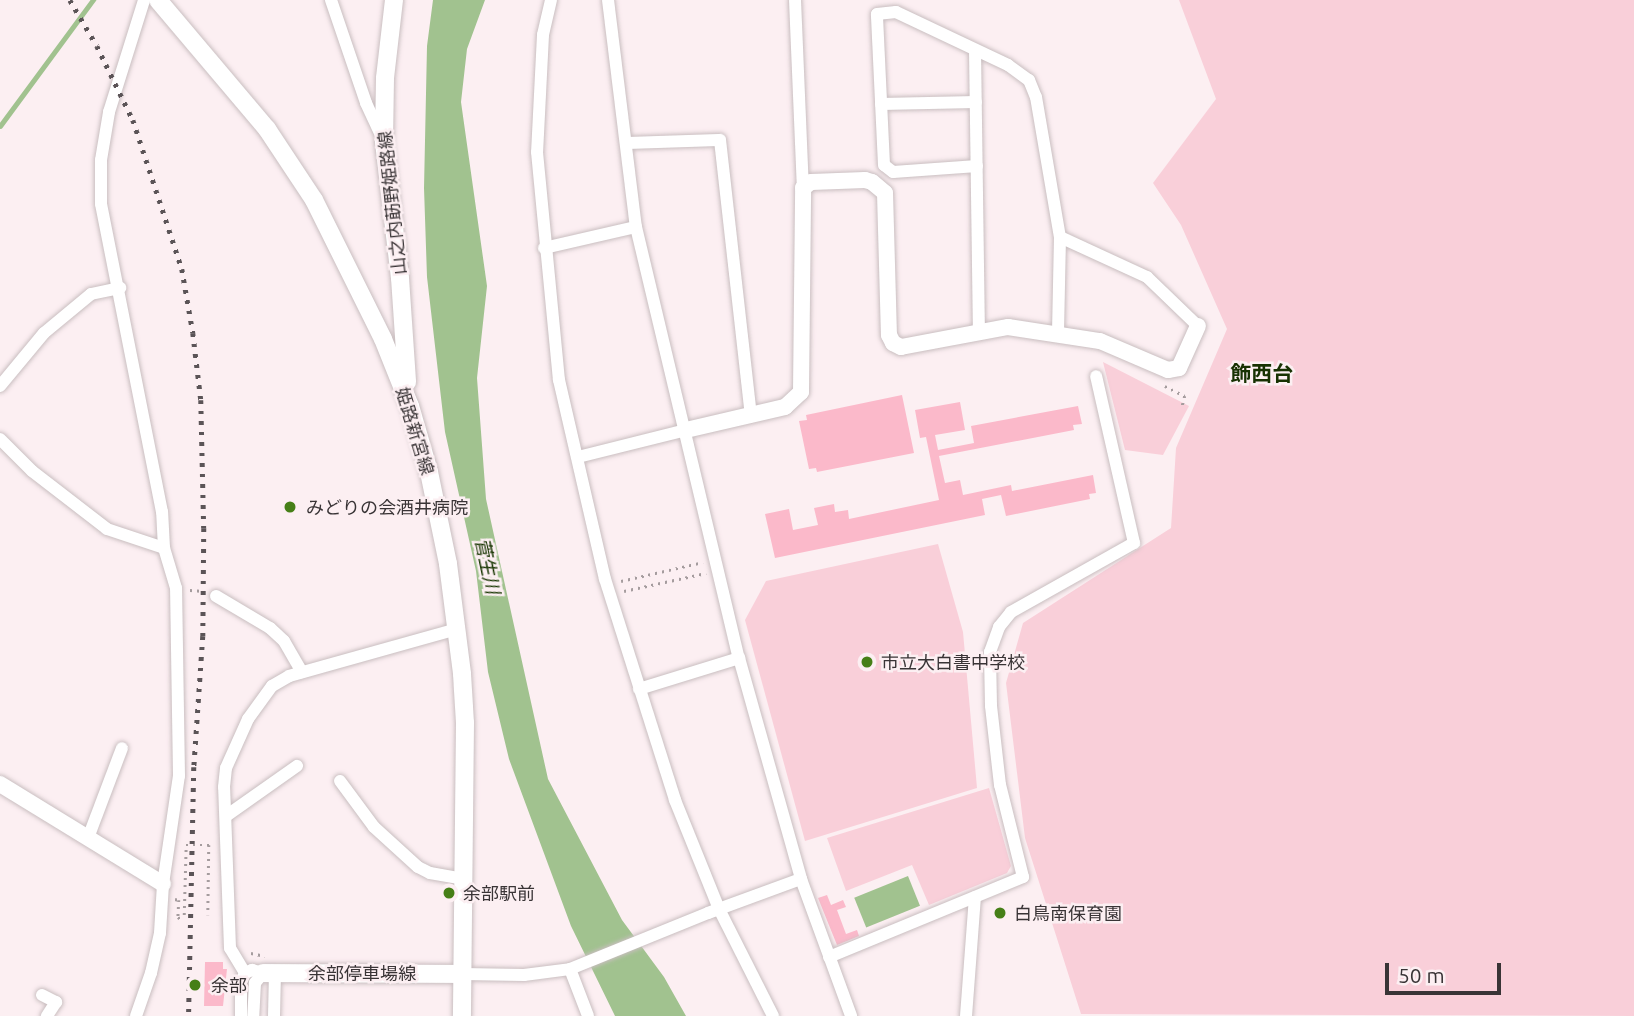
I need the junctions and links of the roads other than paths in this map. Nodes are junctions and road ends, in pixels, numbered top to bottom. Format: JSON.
{"nodes":[{"id":1,"x":144,"y":0,"type":"edge"},
{"id":2,"x":158,"y":0,"type":"edge"},
{"id":3,"x":331,"y":0,"type":"edge"},
{"id":4,"x":394,"y":0,"type":"edge"},
{"id":5,"x":551,"y":0,"type":"edge"},
{"id":6,"x":608,"y":0,"type":"edge"},
{"id":7,"x":795,"y":0,"type":"edge"},
{"id":8,"x":975,"y":50,"type":"junction"},
{"id":9,"x":976,"y":102,"type":"junction"},
{"id":10,"x":881,"y":104,"type":"junction"},
{"id":11,"x":384,"y":142,"type":"junction"},
{"id":12,"x":626,"y":143,"type":"junction"},
{"id":13,"x":977,"y":166,"type":"junction"},
{"id":14,"x":803,"y":188,"type":"junction"},
{"id":15,"x":636,"y":227,"type":"junction"},
{"id":16,"x":1060,"y":237,"type":"junction"},
{"id":17,"x":544,"y":248,"type":"junction"},
{"id":18,"x":120,"y":288,"type":"junction"},
{"id":19,"x":365,"y":299,"type":"junction"},
{"id":20,"x":401,"y":308,"type":"junction"},
{"id":21,"x":1198,"y":326,"type":"joint"},
{"id":22,"x":979,"y":331,"type":"junction"},
{"id":23,"x":1058,"y":333,"type":"junction"},
{"id":24,"x":1096,"y":376,"type":"dead end"},
{"id":25,"x":0,"y":386,"type":"edge"},
{"id":26,"x":410,"y":406,"type":"junction"},
{"id":27,"x":751,"y":415,"type":"junction"},
{"id":28,"x":687,"y":430,"type":"junction"},
{"id":29,"x":0,"y":439,"type":"edge"},
{"id":30,"x":578,"y":457,"type":"junction"},
{"id":31,"x":164,"y":548,"type":"junction"},
{"id":32,"x":216,"y":596,"type":"road end"},
{"id":33,"x":457,"y":629,"type":"junction"},
{"id":34,"x":740,"y":658,"type":"junction"},
{"id":35,"x":302,"y":672,"type":"junction"},
{"id":36,"x":639,"y":689,"type":"junction"},
{"id":37,"x":122,"y":748,"type":"dead end"},
{"id":38,"x":297,"y":766,"type":"dead end"},
{"id":39,"x":340,"y":781,"type":"dead end"},
{"id":40,"x":0,"y":784,"type":"edge"},
{"id":41,"x":226,"y":816,"type":"junction"},
{"id":42,"x":88,"y":838,"type":"junction"},
{"id":43,"x":463,"y":879,"type":"junction"},
{"id":44,"x":801,"y":879,"type":"junction"},
{"id":45,"x":166,"y":891,"type":"junction"},
{"id":46,"x":975,"y":897,"type":"junction"},
{"id":47,"x":713,"y":911,"type":"junction"},
{"id":48,"x":830,"y":957,"type":"junction"},
{"id":49,"x":575,"y":968,"type":"junction"},
{"id":50,"x":261,"y":973,"type":"junction"},
{"id":51,"x":462,"y":974,"type":"junction"},
{"id":52,"x":42,"y":995,"type":"dead end"},
{"id":53,"x":47,"y":1016,"type":"edge"},
{"id":54,"x":136,"y":1016,"type":"edge"},
{"id":55,"x":241,"y":1016,"type":"edge"},
{"id":56,"x":253,"y":1016,"type":"edge"},
{"id":57,"x":274,"y":1016,"type":"edge"},
{"id":58,"x":461,"y":1016,"type":"edge"},
{"id":59,"x":588,"y":1016,"type":"edge"},
{"id":60,"x":773,"y":1016,"type":"edge"},
{"id":61,"x":851,"y":1016,"type":"edge"},
{"id":62,"x":966,"y":1016,"type":"edge"}],
"edges":[{"from":1,"to":18,"type":"street"},
{"from":2,"to":19,"type":"main road","name":"姫路新宮線"},
{"from":3,"to":11,"type":"street"},
{"from":4,"to":11,"type":"main road","name":"山之内莇野姫路線"},
{"from":5,"to":17,"type":"street"},
{"from":6,"to":12,"type":"street"},
{"from":7,"to":14,"type":"street"},
{"from":8,"to":9,"type":"street"},
{"from":8,"to":10,"type":"street"},
{"from":8,"to":16,"type":"street"},
{"from":9,"to":10,"type":"street"},
{"from":9,"to":13,"type":"street"},
{"from":10,"to":13,"type":"street"},
{"from":11,"to":20,"type":"main road","name":"山之内莇野姫路線"},
{"from":12,"to":15,"type":"street"},
{"from":12,"to":27,"type":"street"},
{"from":13,"to":22,"type":"street"},
{"from":14,"to":22,"type":"street"},
{"from":14,"to":27,"type":"street"},
{"from":15,"to":17,"type":"street"},
{"from":15,"to":28,"type":"street"},
{"from":16,"to":21,"type":"street"},
{"from":16,"to":23,"type":"street"},
{"from":17,"to":30,"type":"street"},
{"from":18,"to":25,"type":"street"},
{"from":18,"to":31,"type":"street"},
{"from":19,"to":20,"type":"main road"},
{"from":19,"to":26,"type":"main road","name":"姫路新宮線"},
{"from":20,"to":26,"type":"main road","name":"山之内莇野姫路線"},
{"from":21,"to":23,"type":"street"},
{"from":22,"to":23,"type":"street"},
{"from":24,"to":46,"type":"street"},
{"from":26,"to":33,"type":"main road","name":"姫路新宮線"},
{"from":27,"to":28,"type":"street"},
{"from":28,"to":30,"type":"street"},
{"from":28,"to":34,"type":"street"},
{"from":29,"to":31,"type":"street"},
{"from":30,"to":36,"type":"street"},
{"from":31,"to":45,"type":"street"},
{"from":32,"to":35,"type":"street"},
{"from":33,"to":35,"type":"street"},
{"from":33,"to":43,"type":"main road","name":"姫路新宮線"},
{"from":34,"to":36,"type":"street"},
{"from":34,"to":44,"type":"street"},
{"from":35,"to":41,"type":"street"},
{"from":36,"to":47,"type":"street"},
{"from":37,"to":42,"type":"street"},
{"from":38,"to":41,"type":"street"},
{"from":39,"to":43,"type":"street"},
{"from":40,"to":42,"type":"street"},
{"from":41,"to":50,"type":"street"},
{"from":42,"to":45,"type":"street"},
{"from":43,"to":51,"type":"main road","name":"姫路新宮線"},
{"from":44,"to":47,"type":"street"},
{"from":44,"to":48,"type":"street"},
{"from":45,"to":54,"type":"street"},
{"from":46,"to":48,"type":"street"},
{"from":46,"to":62,"type":"street"},
{"from":47,"to":49,"type":"street"},
{"from":47,"to":60,"type":"street"},
{"from":48,"to":61,"type":"street"},
{"from":49,"to":51,"type":"street"},
{"from":49,"to":59,"type":"street"},
{"from":50,"to":51,"type":"main road","name":"余部停車場線"},
{"from":50,"to":55,"type":"street"},
{"from":50,"to":56,"type":"street"},
{"from":50,"to":57,"type":"street"},
{"from":51,"to":58,"type":"main road","name":"姫路新宮線"},
{"from":52,"to":53,"type":"street"}]}
